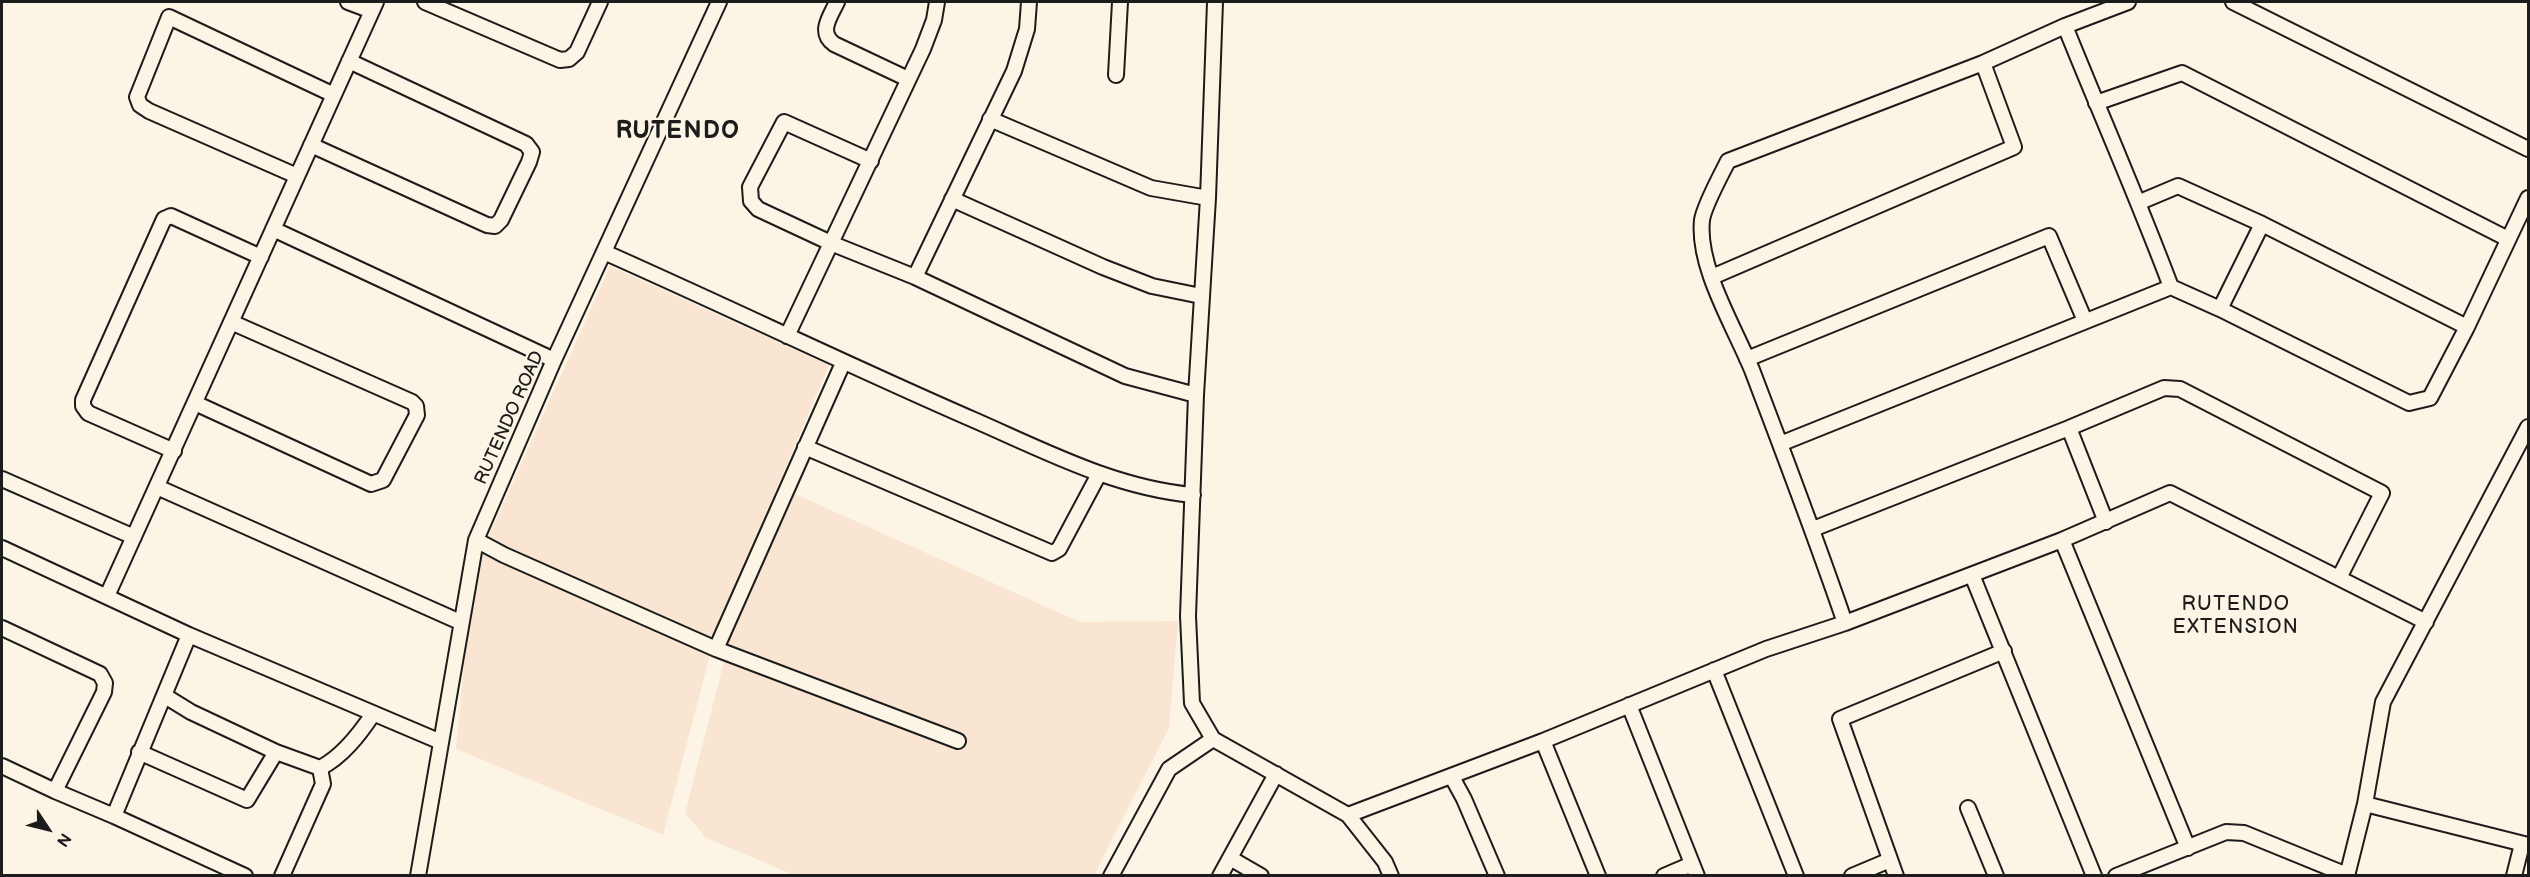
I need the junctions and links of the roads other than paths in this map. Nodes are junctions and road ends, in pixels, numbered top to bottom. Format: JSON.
{"nodes":[{"id":1,"x":348,"y":2,"type":"edge"},
{"id":2,"x":425,"y":2,"type":"edge"},
{"id":3,"x":600,"y":2,"type":"edge"},
{"id":4,"x":719,"y":2,"type":"edge"},
{"id":5,"x":837,"y":2,"type":"edge"},
{"id":6,"x":937,"y":2,"type":"edge"},
{"id":7,"x":1029,"y":2,"type":"edge"},
{"id":8,"x":1120,"y":2,"type":"edge"},
{"id":9,"x":1215,"y":2,"type":"edge"},
{"id":10,"x":2128,"y":2,"type":"edge"},
{"id":11,"x":2233,"y":2,"type":"edge"},
{"id":12,"x":374,"y":7,"type":"edge"},
{"id":13,"x":2066,"y":26,"type":"junction"},
{"id":14,"x":349,"y":62,"type":"junction"},
{"id":15,"x":1983,"y":63,"type":"junction"},
{"id":16,"x":1116,"y":75,"type":"dead end"},
{"id":17,"x":908,"y":80,"type":"junction"},
{"id":18,"x":334,"y":95,"type":"junction"},
{"id":19,"x":2096,"y":103,"type":"junction"},
{"id":20,"x":990,"y":119,"type":"junction"},
{"id":21,"x":311,"y":145,"type":"junction"},
{"id":22,"x":2529,"y":149,"type":"edge"},
{"id":23,"x":871,"y":161,"type":"junction"},
{"id":24,"x":297,"y":176,"type":"junction"},
{"id":25,"x":1208,"y":198,"type":"junction"},
{"id":26,"x":2529,"y":198,"type":"edge"},
{"id":27,"x":952,"y":199,"type":"junction"},
{"id":28,"x":2140,"y":202,"type":"junction"},
{"id":29,"x":2262,"y":224,"type":"junction"},
{"id":30,"x":273,"y":229,"type":"junction"},
{"id":31,"x":2508,"y":238,"type":"junction"},
{"id":32,"x":833,"y":244,"type":"junction"},
{"id":33,"x":604,"y":252,"type":"junction"},
{"id":34,"x":261,"y":257,"type":"junction"},
{"id":35,"x":915,"y":277,"type":"junction"},
{"id":36,"x":1712,"y":277,"type":"junction"},
{"id":37,"x":2171,"y":287,"type":"junction"},
{"id":38,"x":1201,"y":296,"type":"junction"},
{"id":39,"x":2220,"y":309,"type":"junction"},
{"id":40,"x":2085,"y":321,"type":"junction"},
{"id":41,"x":231,"y":322,"type":"junction"},
{"id":42,"x":2467,"y":327,"type":"junction"},
{"id":43,"x":788,"y":336,"type":"junction"},
{"id":44,"x":1747,"y":359,"type":"junction"},
{"id":45,"x":554,"y":360,"type":"junction"},
{"id":46,"x":843,"y":363,"type":"junction"},
{"id":47,"x":1196,"y":395,"type":"junction"},
{"id":48,"x":195,"y":403,"type":"junction"},
{"id":49,"x":2529,"y":427,"type":"edge"},
{"id":50,"x":2069,"y":428,"type":"junction"},
{"id":51,"x":1780,"y":444,"type":"junction"},
{"id":52,"x":805,"y":447,"type":"junction"},
{"id":53,"x":174,"y":451,"type":"junction"},
{"id":54,"x":1100,"y":474,"type":"junction"},
{"id":55,"x":2,"y":479,"type":"edge"},
{"id":56,"x":157,"y":488,"type":"junction"},
{"id":57,"x":1193,"y":495,"type":"junction"},
{"id":58,"x":2106,"y":522,"type":"junction"},
{"id":59,"x":1813,"y":529,"type":"junction"},
{"id":60,"x":134,"y":537,"type":"junction"},
{"id":61,"x":476,"y":540,"type":"junction"},
{"id":62,"x":2062,"y":540,"type":"junction"},
{"id":63,"x":2,"y":550,"type":"edge"},
{"id":64,"x":1972,"y":575,"type":"junction"},
{"id":65,"x":2339,"y":578,"type":"junction"},
{"id":66,"x":107,"y":596,"type":"junction"},
{"id":67,"x":460,"y":622,"type":"junction"},
{"id":68,"x":2426,"y":622,"type":"junction"},
{"id":69,"x":1845,"y":623,"type":"junction"},
{"id":70,"x":2,"y":628,"type":"edge"},
{"id":71,"x":189,"y":635,"type":"junction"},
{"id":72,"x":716,"y":649,"type":"junction"},
{"id":73,"x":2004,"y":651,"type":"junction"},
{"id":74,"x":1714,"y":670,"type":"junction"},
{"id":75,"x":165,"y":696,"type":"junction"},
{"id":76,"x":1629,"y":705,"type":"junction"},
{"id":77,"x":373,"y":714,"type":"junction"},
{"id":78,"x":1213,"y":739,"type":"junction"},
{"id":79,"x":958,"y":741,"type":"dead end"},
{"id":80,"x":1543,"y":741,"type":"junction"},
{"id":81,"x":441,"y":742,"type":"junction"},
{"id":82,"x":140,"y":752,"type":"junction"},
{"id":83,"x":276,"y":752,"type":"junction"},
{"id":84,"x":2,"y":766,"type":"edge"},
{"id":85,"x":320,"y":768,"type":"junction"},
{"id":86,"x":1276,"y":774,"type":"junction"},
{"id":87,"x":1452,"y":777,"type":"junction"},
{"id":88,"x":55,"y":791,"type":"junction"},
{"id":89,"x":2365,"y":804,"type":"junction"},
{"id":90,"x":1968,"y":808,"type":"dead end"},
{"id":91,"x":1348,"y":815,"type":"junction"},
{"id":92,"x":114,"y":816,"type":"junction"},
{"id":93,"x":2525,"y":845,"type":"edge"},
{"id":94,"x":2188,"y":848,"type":"junction"},
{"id":95,"x":1230,"y":858,"type":"junction"},
{"id":96,"x":1890,"y":860,"type":"junction"},
{"id":97,"x":1694,"y":870,"type":"edge"},
{"id":98,"x":2347,"y":875,"type":"edge"},
{"id":99,"x":245,"y":876,"type":"edge"},
{"id":100,"x":282,"y":876,"type":"edge"},
{"id":101,"x":418,"y":876,"type":"edge"},
{"id":102,"x":1112,"y":876,"type":"edge"},
{"id":103,"x":1220,"y":876,"type":"edge"},
{"id":104,"x":1261,"y":876,"type":"edge"},
{"id":105,"x":1390,"y":876,"type":"edge"},
{"id":106,"x":1497,"y":876,"type":"edge"},
{"id":107,"x":1598,"y":876,"type":"edge"},
{"id":108,"x":1664,"y":876,"type":"edge"},
{"id":109,"x":1796,"y":876,"type":"edge"},
{"id":110,"x":1852,"y":876,"type":"edge"},
{"id":111,"x":1896,"y":876,"type":"edge"},
{"id":112,"x":1996,"y":876,"type":"edge"},
{"id":113,"x":2094,"y":876,"type":"edge"},
{"id":114,"x":2116,"y":876,"type":"edge"},
{"id":115,"x":2514,"y":876,"type":"edge"}],
"edges":[{"from":1,"to":12,"type":"street"},
{"from":2,"to":3,"type":"street"},
{"from":4,"to":33,"type":"street","name":"RUTENDO ROAD"},
{"from":5,"to":17,"type":"street"},
{"from":6,"to":17,"type":"street"},
{"from":7,"to":20,"type":"street"},
{"from":8,"to":16,"type":"street"},
{"from":9,"to":25,"type":"street"},
{"from":10,"to":13,"type":"street"},
{"from":11,"to":22,"type":"street"},
{"from":12,"to":14,"type":"street"},
{"from":13,"to":15,"type":"street"},
{"from":13,"to":19,"type":"street"},
{"from":14,"to":18,"type":"street"},
{"from":14,"to":21,"type":"street"},
{"from":15,"to":36,"type":"street"},
{"from":15,"to":36,"type":"street"},
{"from":17,"to":23,"type":"street"},
{"from":18,"to":21,"type":"street"},
{"from":18,"to":24,"type":"street"},
{"from":19,"to":28,"type":"street"},
{"from":19,"to":31,"type":"street"},
{"from":20,"to":25,"type":"street"},
{"from":20,"to":27,"type":"street"},
{"from":21,"to":24,"type":"street"},
{"from":23,"to":32,"type":"street"},
{"from":23,"to":32,"type":"street"},
{"from":24,"to":30,"type":"street"},
{"from":25,"to":38,"type":"street"},
{"from":26,"to":31,"type":"street"},
{"from":27,"to":35,"type":"street"},
{"from":27,"to":38,"type":"street"},
{"from":28,"to":29,"type":"street"},
{"from":28,"to":37,"type":"street"},
{"from":29,"to":39,"type":"street"},
{"from":29,"to":42,"type":"street"},
{"from":30,"to":34,"type":"street"},
{"from":30,"to":45,"type":"street"},
{"from":31,"to":42,"type":"street"},
{"from":32,"to":35,"type":"street"},
{"from":32,"to":43,"type":"street"},
{"from":33,"to":43,"type":"street"},
{"from":33,"to":45,"type":"street","name":"RUTENDO ROAD"},
{"from":34,"to":41,"type":"street"},
{"from":34,"to":53,"type":"street"},
{"from":35,"to":47,"type":"street"},
{"from":36,"to":44,"type":"street"},
{"from":37,"to":39,"type":"street"},
{"from":37,"to":40,"type":"street"},
{"from":38,"to":47,"type":"street"},
{"from":39,"to":42,"type":"street"},
{"from":40,"to":44,"type":"street"},
{"from":40,"to":51,"type":"street"},
{"from":41,"to":48,"type":"street"},
{"from":41,"to":48,"type":"street"},
{"from":43,"to":46,"type":"street"},
{"from":44,"to":51,"type":"street"},
{"from":45,"to":61,"type":"street","name":"RUTENDO ROAD"},
{"from":46,"to":52,"type":"street"},
{"from":46,"to":54,"type":"street"},
{"from":47,"to":57,"type":"street"},
{"from":48,"to":53,"type":"street"},
{"from":49,"to":68,"type":"street"},
{"from":50,"to":58,"type":"street"},
{"from":50,"to":59,"type":"street"},
{"from":50,"to":65,"type":"street"},
{"from":51,"to":59,"type":"street"},
{"from":52,"to":54,"type":"street"},
{"from":52,"to":72,"type":"street"},
{"from":53,"to":56,"type":"street"},
{"from":54,"to":57,"type":"street"},
{"from":55,"to":60,"type":"street"},
{"from":56,"to":60,"type":"street"},
{"from":56,"to":67,"type":"street"},
{"from":57,"to":78,"type":"street"},
{"from":58,"to":62,"type":"street"},
{"from":58,"to":65,"type":"street"},
{"from":59,"to":69,"type":"street"},
{"from":60,"to":66,"type":"street"},
{"from":61,"to":67,"type":"street","name":"RUTENDO ROAD"},
{"from":61,"to":72,"type":"street"},
{"from":62,"to":64,"type":"street"},
{"from":62,"to":94,"type":"street"},
{"from":63,"to":66,"type":"street"},
{"from":64,"to":69,"type":"street"},
{"from":64,"to":73,"type":"street"},
{"from":65,"to":68,"type":"street"},
{"from":66,"to":71,"type":"street"},
{"from":67,"to":81,"type":"street","name":"RUTENDO ROAD"},
{"from":68,"to":89,"type":"street"},
{"from":69,"to":74,"type":"street"},
{"from":70,"to":88,"type":"street"},
{"from":71,"to":75,"type":"street"},
{"from":71,"to":77,"type":"street"},
{"from":72,"to":79,"type":"street"},
{"from":73,"to":96,"type":"street"},
{"from":73,"to":113,"type":"street"},
{"from":74,"to":76,"type":"street"},
{"from":74,"to":109,"type":"street"},
{"from":75,"to":82,"type":"street"},
{"from":75,"to":83,"type":"street"},
{"from":76,"to":80,"type":"street"},
{"from":76,"to":97,"type":"street"},
{"from":77,"to":81,"type":"street"},
{"from":77,"to":85,"type":"street"},
{"from":78,"to":86,"type":"street"},
{"from":78,"to":102,"type":"street"},
{"from":80,"to":87,"type":"street"},
{"from":80,"to":107,"type":"street"},
{"from":81,"to":101,"type":"street","name":"RUTENDO ROAD"},
{"from":82,"to":83,"type":"street"},
{"from":82,"to":92,"type":"street"},
{"from":83,"to":85,"type":"street"},
{"from":84,"to":88,"type":"street"},
{"from":85,"to":100,"type":"street"},
{"from":86,"to":91,"type":"street"},
{"from":86,"to":95,"type":"street"},
{"from":87,"to":91,"type":"street"},
{"from":87,"to":106,"type":"street"},
{"from":88,"to":92,"type":"street"},
{"from":89,"to":93,"type":"street"},
{"from":89,"to":98,"type":"street"},
{"from":90,"to":112,"type":"street"},
{"from":91,"to":105,"type":"street"},
{"from":92,"to":99,"type":"street"},
{"from":93,"to":115,"type":"street"},
{"from":94,"to":98,"type":"street"},
{"from":94,"to":114,"type":"street"},
{"from":95,"to":103,"type":"street"},
{"from":95,"to":104,"type":"street"},
{"from":96,"to":110,"type":"street"},
{"from":96,"to":111,"type":"street"},
{"from":97,"to":108,"type":"street"}]}
